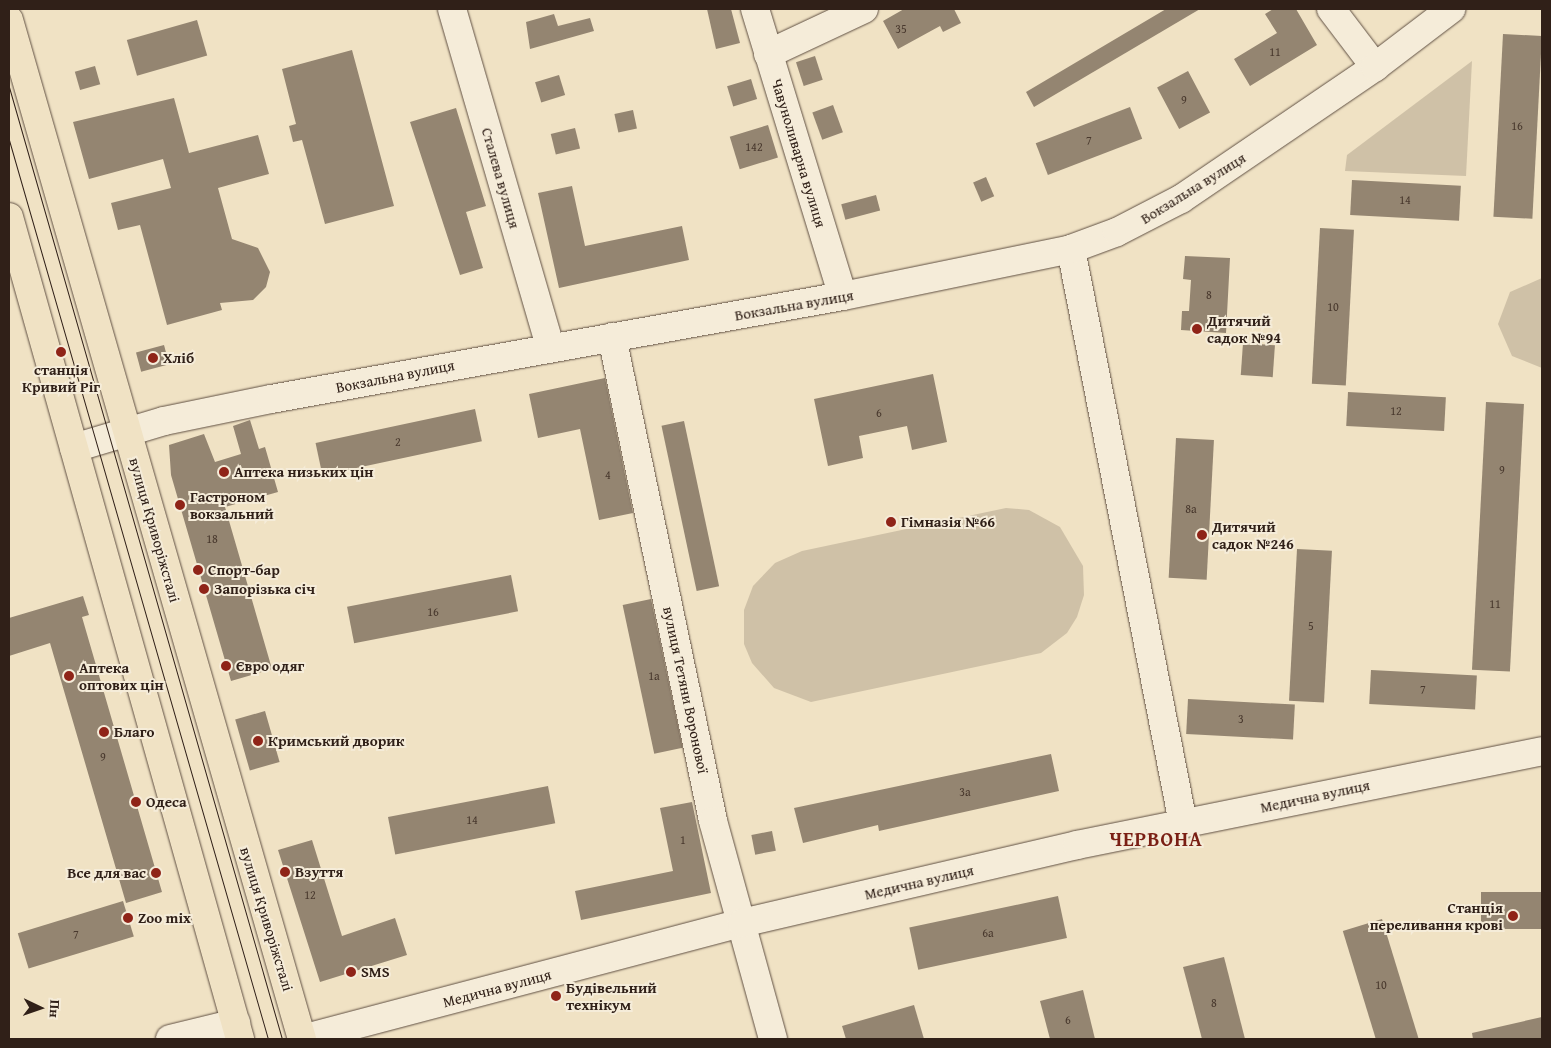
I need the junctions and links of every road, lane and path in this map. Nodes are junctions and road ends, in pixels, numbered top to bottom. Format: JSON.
{"nodes":[{"id":1,"x":452,"y":9,"type":"edge"},
{"id":2,"x":754,"y":9,"type":"edge"},
{"id":3,"x":864,"y":9,"type":"edge"},
{"id":4,"x":1331,"y":9,"type":"edge"},
{"id":5,"x":1451,"y":9,"type":"edge"},
{"id":6,"x":9,"y":20,"type":"edge"},
{"id":7,"x":768,"y":54,"type":"junction"},
{"id":8,"x":1376,"y":67,"type":"junction"},
{"id":9,"x":9,"y":217,"type":"edge"},
{"id":10,"x":1070,"y":249,"type":"junction"},
{"id":11,"x":843,"y":296,"type":"junction"},
{"id":12,"x":612,"y":337,"type":"junction"},
{"id":13,"x":550,"y":347,"type":"junction"},
{"id":14,"x":127,"y":432,"type":"junction"},
{"id":15,"x":74,"y":448,"type":"junction"},
{"id":16,"x":1542,"y":751,"type":"edge"},
{"id":17,"x":1183,"y":823,"type":"junction"},
{"id":18,"x":742,"y":923,"type":"junction"},
{"id":19,"x":238,"y":1031,"type":"edge"},
{"id":20,"x":170,"y":1039,"type":"edge"},
{"id":21,"x":302,"y":1039,"type":"edge"},
{"id":22,"x":773,"y":1039,"type":"edge"}],
"edges":[{"from":1,"to":13,"type":"street","name":"Сталева вулиця"},
{"from":2,"to":7,"type":"street","name":"Чавуноливарна вулиця"},
{"from":3,"to":7,"type":"street"},
{"from":4,"to":8,"type":"street"},
{"from":5,"to":8,"type":"street","name":"Вокзальна вулиця"},
{"from":6,"to":14,"type":"main road","name":"вулиця Криворіжсталі"},
{"from":7,"to":11,"type":"street","name":"Чавуноливарна вулиця"},
{"from":8,"to":10,"type":"street","name":"Вокзальна вулиця"},
{"from":9,"to":15,"type":"main road"},
{"from":10,"to":11,"type":"street","name":"Вокзальна вулиця"},
{"from":10,"to":17,"type":"street"},
{"from":11,"to":12,"type":"street","name":"Вокзальна вулиця"},
{"from":12,"to":13,"type":"street","name":"Вокзальна вулиця"},
{"from":12,"to":18,"type":"street","name":"вулиця Тетяни Воронової"},
{"from":13,"to":14,"type":"street","name":"Вокзальна вулиця"},
{"from":14,"to":15,"type":"street","name":"Вокзальна вулиця"},
{"from":14,"to":21,"type":"main road","name":"вулиця Криворіжсталі"},
{"from":15,"to":19,"type":"main road"},
{"from":16,"to":17,"type":"street","name":"Медична вулиця"},
{"from":17,"to":18,"type":"street","name":"Медична вулиця"},
{"from":18,"to":21,"type":"street","name":"Медична вулиця"},
{"from":18,"to":22,"type":"street","name":"вулиця Тетяни Воронової"},
{"from":19,"to":20,"type":"street"}]}
